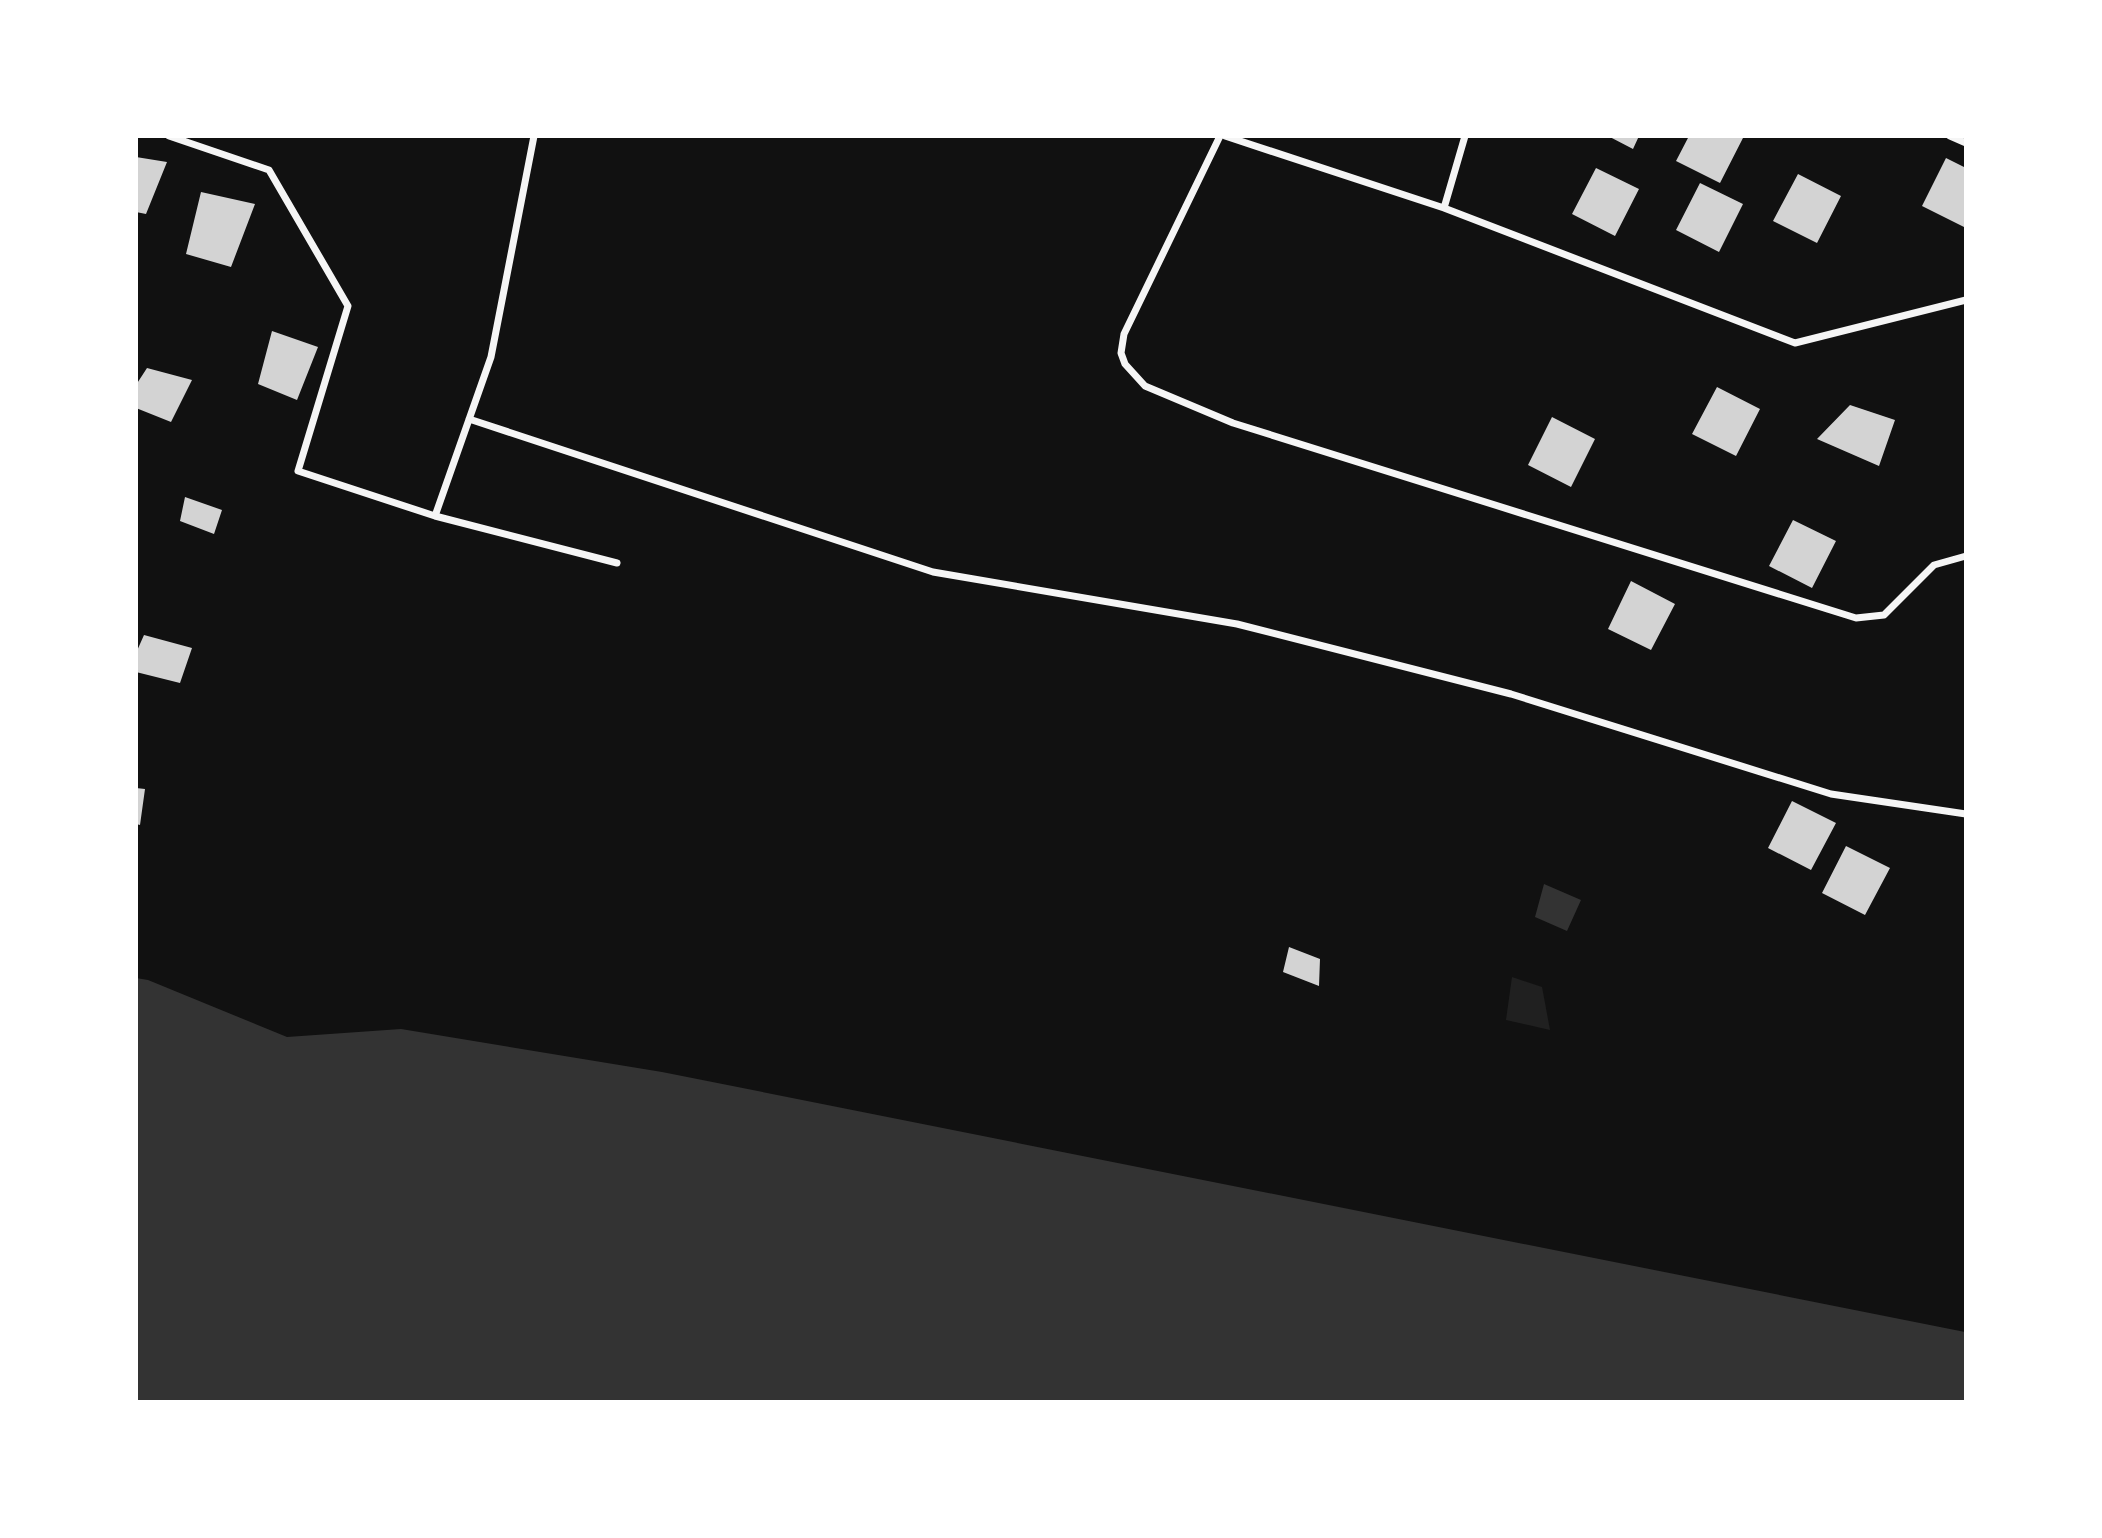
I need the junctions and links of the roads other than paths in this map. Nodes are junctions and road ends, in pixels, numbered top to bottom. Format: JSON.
{"nodes":[{"id":1,"x":169,"y":136,"type":"edge"},
{"id":2,"x":534,"y":136,"type":"edge"},
{"id":3,"x":1222,"y":136,"type":"edge"},
{"id":4,"x":1465,"y":136,"type":"edge"},
{"id":5,"x":1950,"y":136,"type":"edge"},
{"id":6,"x":1965,"y":143,"type":"edge"},
{"id":7,"x":1444,"y":208,"type":"junction"},
{"id":8,"x":1965,"y":300,"type":"edge"},
{"id":9,"x":469,"y":419,"type":"junction"},
{"id":10,"x":435,"y":516,"type":"junction"},
{"id":11,"x":1965,"y":556,"type":"edge"},
{"id":12,"x":617,"y":563,"type":"dead end"},
{"id":13,"x":1965,"y":814,"type":"edge"}],
"edges":[{"from":1,"to":10,"type":"street"},
{"from":2,"to":9,"type":"street"},
{"from":3,"to":7,"type":"street"},
{"from":3,"to":11,"type":"street"},
{"from":4,"to":7,"type":"street"},
{"from":5,"to":6,"type":"street"},
{"from":7,"to":8,"type":"street"},
{"from":9,"to":10,"type":"street"},
{"from":9,"to":13,"type":"street"},
{"from":10,"to":12,"type":"street"}]}
